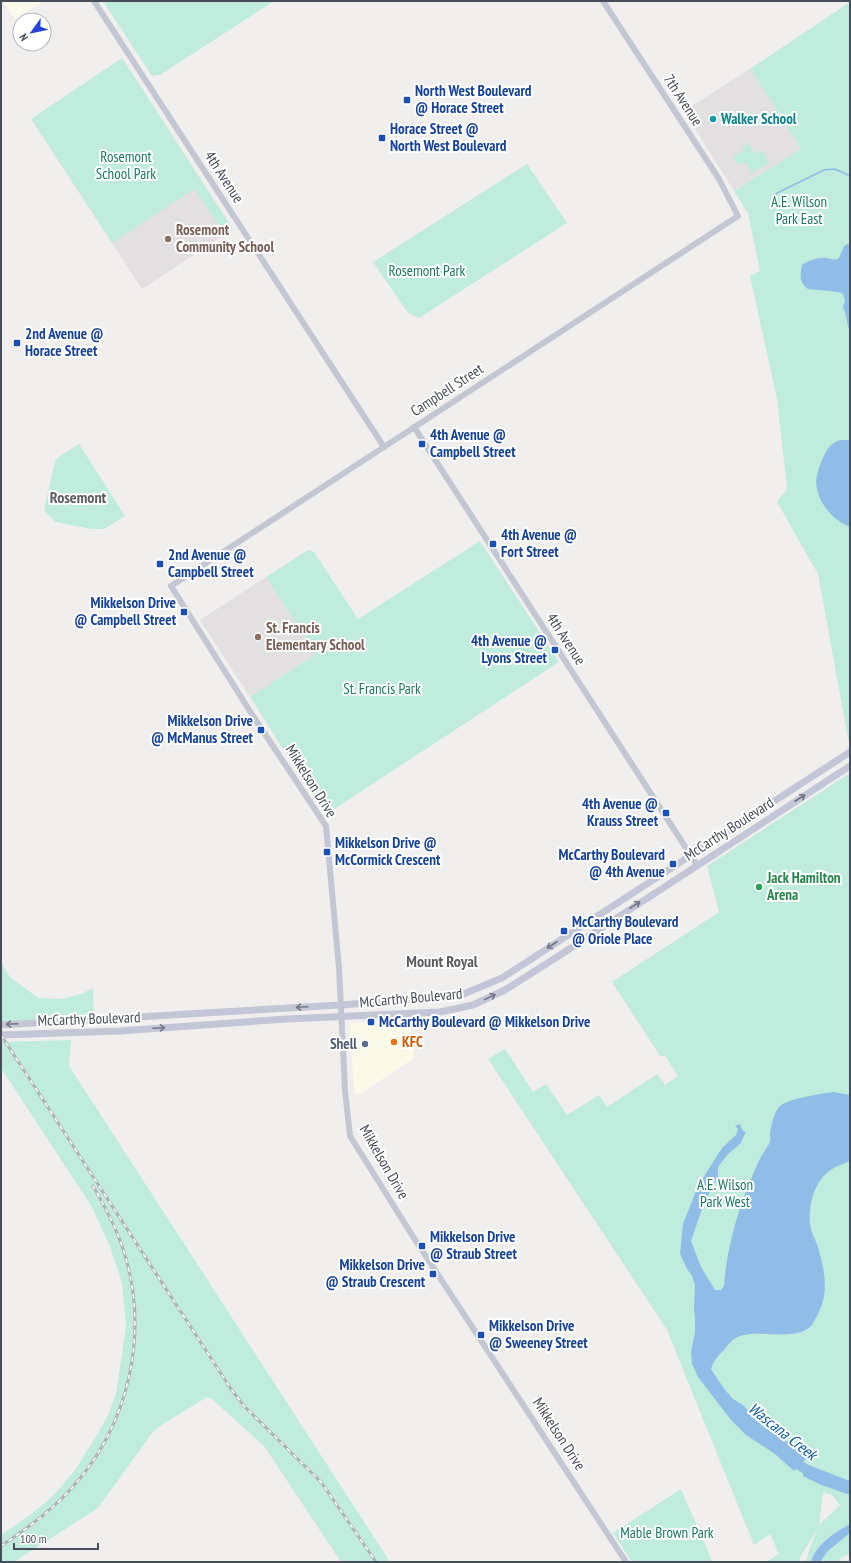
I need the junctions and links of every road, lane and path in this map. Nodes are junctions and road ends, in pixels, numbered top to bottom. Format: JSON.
{"nodes":[{"id":1,"x":94,"y":1,"type":"edge"},
{"id":2,"x":603,"y":1,"type":"edge"},
{"id":3,"x":738,"y":216,"type":"joint"},
{"id":4,"x":414,"y":427,"type":"junction"},
{"id":5,"x":384,"y":447,"type":"junction"},
{"id":6,"x":171,"y":586,"type":"joint"},
{"id":7,"x":850,"y":752,"type":"edge"},
{"id":8,"x":850,"y":766,"type":"edge"},
{"id":9,"x":691,"y":855,"type":"junction"},
{"id":10,"x":697,"y":865,"type":"junction"},
{"id":11,"x":341,"y":1005,"type":"junction"},
{"id":12,"x":341,"y":1017,"type":"junction"},
{"id":13,"x":1,"y":1025,"type":"edge"},
{"id":14,"x":1,"y":1035,"type":"edge"},
{"id":15,"x":626,"y":1562,"type":"edge"}],
"edges":[{"from":1,"to":5,"type":"street","name":"4th Avenue"},
{"from":2,"to":3,"type":"street","name":"7th Avenue"},
{"from":3,"to":4,"type":"street","name":"Campbell Street"},
{"from":4,"to":5,"type":"street","name":"Campbell Street"},
{"from":4,"to":9,"type":"street","name":"4th Avenue"},
{"from":5,"to":6,"type":"street","name":"Campbell Street"},
{"from":6,"to":11,"type":"street","name":"Mikkelson Drive"},
{"from":7,"to":9,"type":"main road","name":"McCarthy Boulevard"},
{"from":10,"to":8,"type":"main road","name":"McCarthy Boulevard","one_way":true},
{"from":9,"to":10,"type":"street","name":"4th Avenue"},
{"from":9,"to":11,"type":"main road","name":"McCarthy Boulevard","one_way":true},
{"from":12,"to":10,"type":"main road","name":"McCarthy Boulevard","one_way":true},
{"from":11,"to":12,"type":"street","name":"Mikkelson Drive"},
{"from":11,"to":13,"type":"main road","name":"McCarthy Boulevard","one_way":true},
{"from":14,"to":12,"type":"main road","name":"McCarthy Boulevard","one_way":true},
{"from":12,"to":15,"type":"street","name":"Mikkelson Drive"}]}
